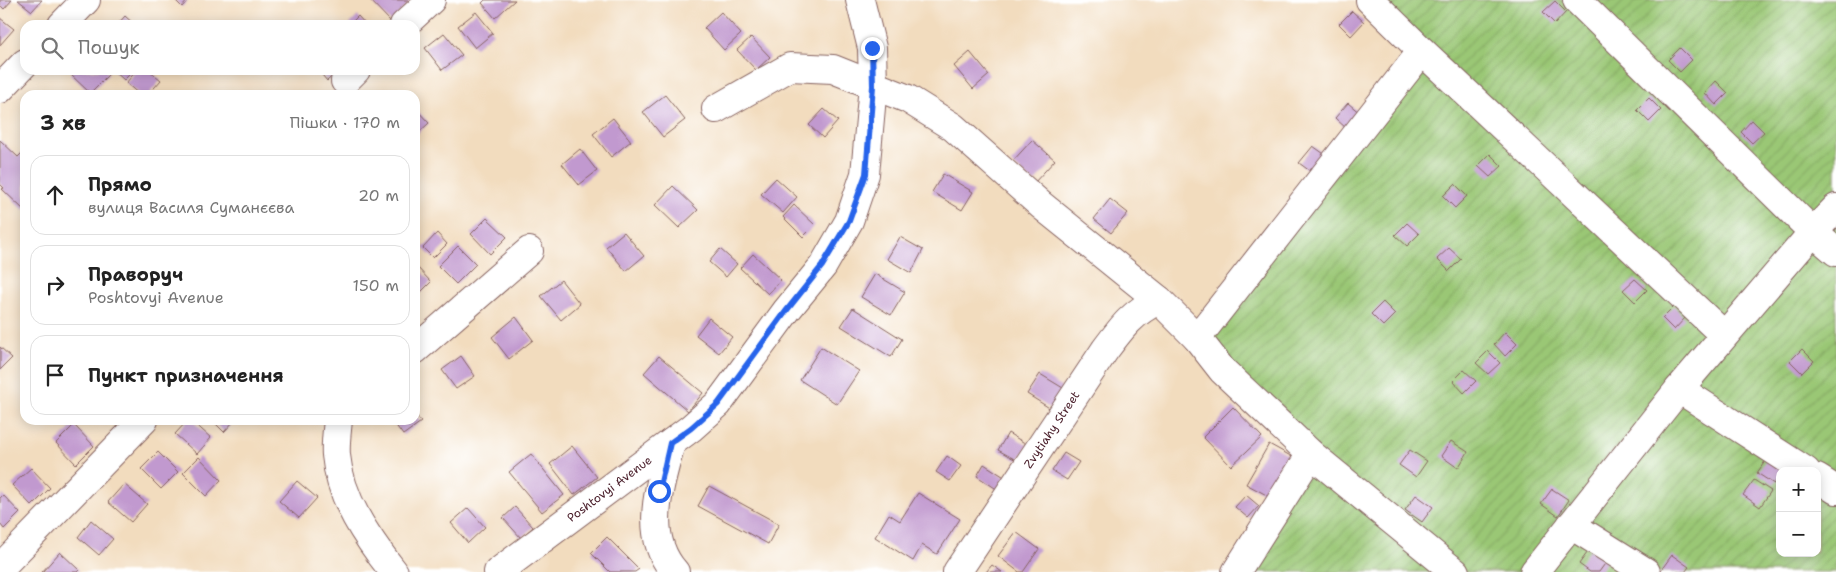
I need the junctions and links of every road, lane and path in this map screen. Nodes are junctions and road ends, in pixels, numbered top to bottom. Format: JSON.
{"nodes":[{"id":1,"x":86,"y":0,"type":"edge"},
{"id":2,"x":431,"y":0,"type":"edge"},
{"id":3,"x":860,"y":0,"type":"edge"},
{"id":4,"x":1370,"y":0,"type":"edge"},
{"id":5,"x":1577,"y":0,"type":"edge"},
{"id":6,"x":67,"y":20,"type":"edge"},
{"id":7,"x":409,"y":20,"type":"edge"},
{"id":8,"x":1422,"y":51,"type":"junction"},
{"id":9,"x":20,"y":68,"type":"edge"},
{"id":10,"x":873,"y":86,"type":"junction"},
{"id":11,"x":0,"y":89,"type":"edge"},
{"id":12,"x":716,"y":108,"type":"dead end"},
{"id":13,"x":1836,"y":208,"type":"edge"},
{"id":14,"x":1813,"y":232,"type":"junction"},
{"id":15,"x":529,"y":252,"type":"dead end"},
{"id":16,"x":1836,"y":252,"type":"edge"},
{"id":17,"x":1159,"y":300,"type":"junction"},
{"id":18,"x":1724,"y":335,"type":"junction"},
{"id":19,"x":1197,"y":338,"type":"junction"},
{"id":20,"x":420,"y":346,"type":"edge"},
{"id":21,"x":1679,"y":389,"type":"junction"},
{"id":22,"x":139,"y":425,"type":"edge"},
{"id":23,"x":338,"y":425,"type":"edge"},
{"id":24,"x":670,"y":443,"type":"junction"},
{"id":25,"x":1311,"y":454,"type":"junction"},
{"id":26,"x":1800,"y":467,"type":"edge"},
{"id":27,"x":1821,"y":481,"type":"edge"},
{"id":28,"x":1836,"y":490,"type":"edge"},
{"id":29,"x":1571,"y":525,"type":"junction"},
{"id":30,"x":0,"y":568,"type":"edge"},
{"id":31,"x":394,"y":572,"type":"edge"},
{"id":32,"x":498,"y":572,"type":"edge"},
{"id":33,"x":675,"y":572,"type":"edge"},
{"id":34,"x":957,"y":572,"type":"edge"},
{"id":35,"x":1236,"y":572,"type":"edge"},
{"id":36,"x":1455,"y":572,"type":"edge"},
{"id":37,"x":1534,"y":572,"type":"edge"},
{"id":38,"x":1646,"y":572,"type":"edge"}],
"edges":[{"from":1,"to":6,"type":"street"},
{"from":2,"to":7,"type":"street"},
{"from":3,"to":10,"type":"street","name":"Poshtovyi Avenue"},
{"from":4,"to":8,"type":"street"},
{"from":5,"to":14,"type":"street"},
{"from":8,"to":18,"type":"street"},
{"from":8,"to":19,"type":"street"},
{"from":9,"to":11,"type":"street"},
{"from":10,"to":12,"type":"street"},
{"from":10,"to":17,"type":"street"},
{"from":10,"to":24,"type":"street","name":"Poshtovyi Avenue"},
{"from":13,"to":14,"type":"street"},
{"from":14,"to":16,"type":"street"},
{"from":14,"to":18,"type":"street"},
{"from":15,"to":20,"type":"street"},
{"from":17,"to":19,"type":"street"},
{"from":17,"to":34,"type":"street","name":"Zvytiahy Street"},
{"from":18,"to":21,"type":"street"},
{"from":19,"to":25,"type":"street"},
{"from":21,"to":26,"type":"street"},
{"from":21,"to":29,"type":"street"},
{"from":22,"to":30,"type":"street"},
{"from":23,"to":31,"type":"street"},
{"from":24,"to":32,"type":"street","name":"Poshtovyi Avenue"},
{"from":24,"to":33,"type":"street"},
{"from":25,"to":35,"type":"street"},
{"from":25,"to":36,"type":"street"},
{"from":27,"to":28,"type":"street"},
{"from":29,"to":37,"type":"street"},
{"from":29,"to":38,"type":"street"}]}
